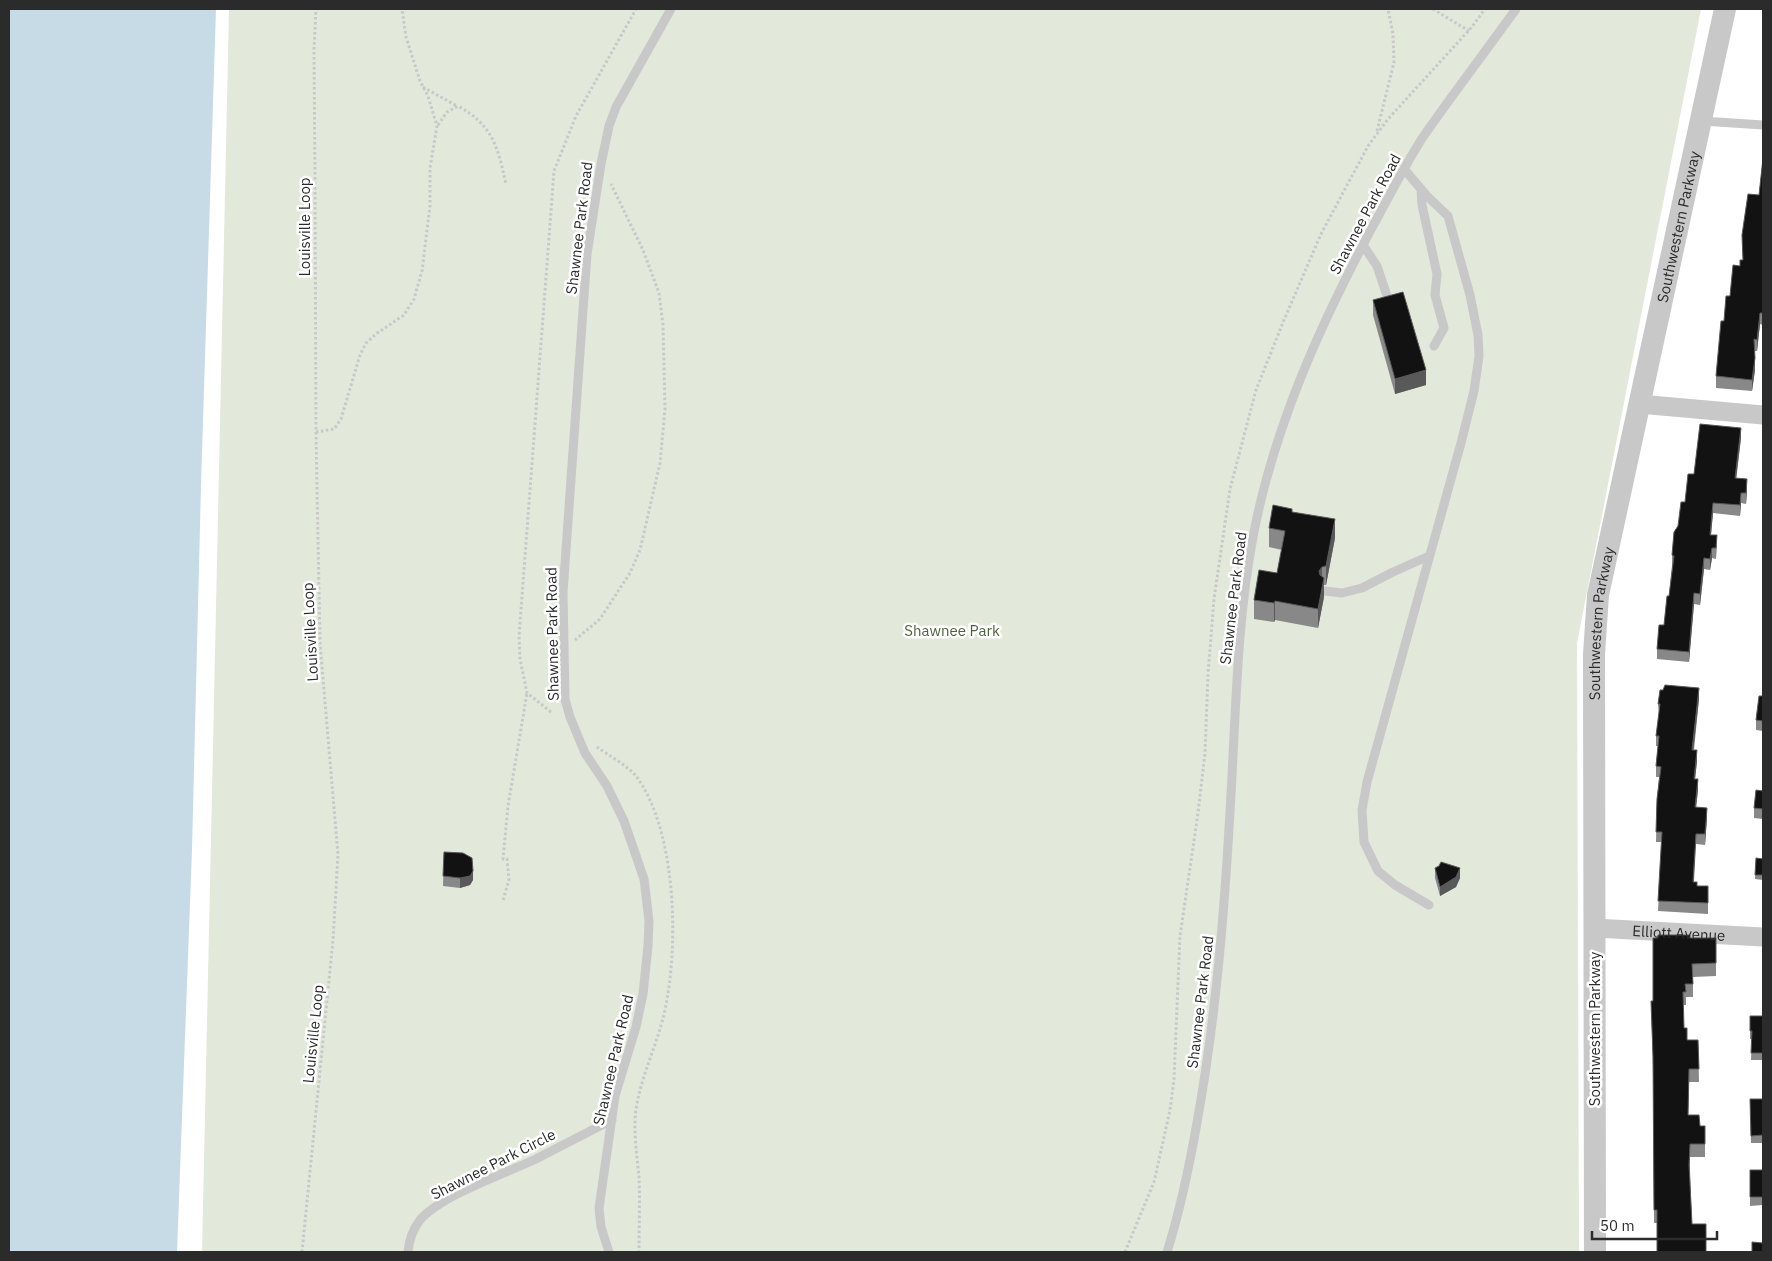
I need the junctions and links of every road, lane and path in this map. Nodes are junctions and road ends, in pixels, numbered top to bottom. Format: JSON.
{"nodes":[{"id":1,"x":316,"y":9,"type":"edge"},
{"id":2,"x":402,"y":9,"type":"edge"},
{"id":3,"x":636,"y":9,"type":"edge"},
{"id":4,"x":671,"y":9,"type":"edge"},
{"id":5,"x":1388,"y":9,"type":"edge"},
{"id":6,"x":1433,"y":9,"type":"edge"},
{"id":7,"x":1516,"y":9,"type":"edge"},
{"id":8,"x":1725,"y":9,"type":"edge"},
{"id":9,"x":1468,"y":31,"type":"dead end"},
{"id":10,"x":423,"y":86,"type":"junction"},
{"id":11,"x":458,"y":106,"type":"junction"},
{"id":12,"x":1702,"y":121,"type":"junction"},
{"id":13,"x":1763,"y":125,"type":"edge"},
{"id":14,"x":437,"y":126,"type":"junction"},
{"id":15,"x":1377,"y":134,"type":"dead end"},
{"id":16,"x":601,"y":164,"type":"junction"},
{"id":17,"x":1404,"y":169,"type":"junction"},
{"id":18,"x":506,"y":184,"type":"dead end"},
{"id":19,"x":1421,"y":188,"type":"junction"},
{"id":20,"x":1363,"y":245,"type":"junction"},
{"id":21,"x":1389,"y":302,"type":"edge"},
{"id":22,"x":1434,"y":346,"type":"dead end"},
{"id":23,"x":1639,"y":404,"type":"junction"},
{"id":24,"x":1763,"y":415,"type":"edge"},
{"id":25,"x":316,"y":432,"type":"junction"},
{"id":26,"x":1429,"y":556,"type":"junction"},
{"id":27,"x":1325,"y":590,"type":"edge"},
{"id":28,"x":564,"y":648,"type":"junction"},
{"id":29,"x":527,"y":693,"type":"junction"},
{"id":30,"x":551,"y":712,"type":"dead end"},
{"id":31,"x":503,"y":900,"type":"dead end"},
{"id":32,"x":1429,"y":905,"type":"dead end"},
{"id":33,"x":1594,"y":928,"type":"junction"},
{"id":34,"x":1763,"y":937,"type":"edge"},
{"id":35,"x":612,"y":1120,"type":"junction"},
{"id":36,"x":302,"y":1252,"type":"edge"},
{"id":37,"x":408,"y":1252,"type":"edge"},
{"id":38,"x":607,"y":1252,"type":"edge"},
{"id":39,"x":1167,"y":1252,"type":"edge"},
{"id":40,"x":1594,"y":1252,"type":"edge"}],
"edges":[{"from":1,"to":25,"type":"path","name":"Louisville Loop"},
{"from":2,"to":10,"type":"path"},
{"from":3,"to":29,"type":"path"},
{"from":4,"to":16,"type":"lane","name":"Shawnee Park Road"},
{"from":5,"to":15,"type":"path"},
{"from":6,"to":9,"type":"path"},
{"from":7,"to":17,"type":"lane","name":"Shawnee Park Road"},
{"from":8,"to":12,"type":"street","name":"Southwestern Parkway"},
{"from":10,"to":11,"type":"path"},
{"from":10,"to":14,"type":"path"},
{"from":11,"to":14,"type":"path"},
{"from":11,"to":18,"type":"path"},
{"from":12,"to":13,"type":"lane"},
{"from":12,"to":23,"type":"street","name":"Southwestern Parkway"},
{"from":14,"to":25,"type":"path"},
{"from":16,"to":28,"type":"lane","name":"Shawnee Park Road"},
{"from":16,"to":28,"type":"path"},
{"from":17,"to":19,"type":"lane"},
{"from":17,"to":20,"type":"lane","name":"Shawnee Park Road"},
{"from":19,"to":22,"type":"lane"},
{"from":19,"to":26,"type":"lane"},
{"from":20,"to":21,"type":"lane"},
{"from":20,"to":39,"type":"lane","name":"Shawnee Park Road"},
{"from":23,"to":24,"type":"street"},
{"from":23,"to":33,"type":"street","name":"Southwestern Parkway"},
{"from":25,"to":36,"type":"path","name":"Louisville Loop"},
{"from":26,"to":27,"type":"lane"},
{"from":26,"to":32,"type":"lane"},
{"from":28,"to":35,"type":"lane","name":"Shawnee Park Road"},
{"from":29,"to":30,"type":"path"},
{"from":29,"to":31,"type":"path"},
{"from":33,"to":34,"type":"street","name":"Elliott Avenue"},
{"from":33,"to":40,"type":"street","name":"Southwestern Parkway"},
{"from":35,"to":37,"type":"lane","name":"Shawnee Park Circle"},
{"from":35,"to":38,"type":"lane","name":"Shawnee Park Road"}]}
